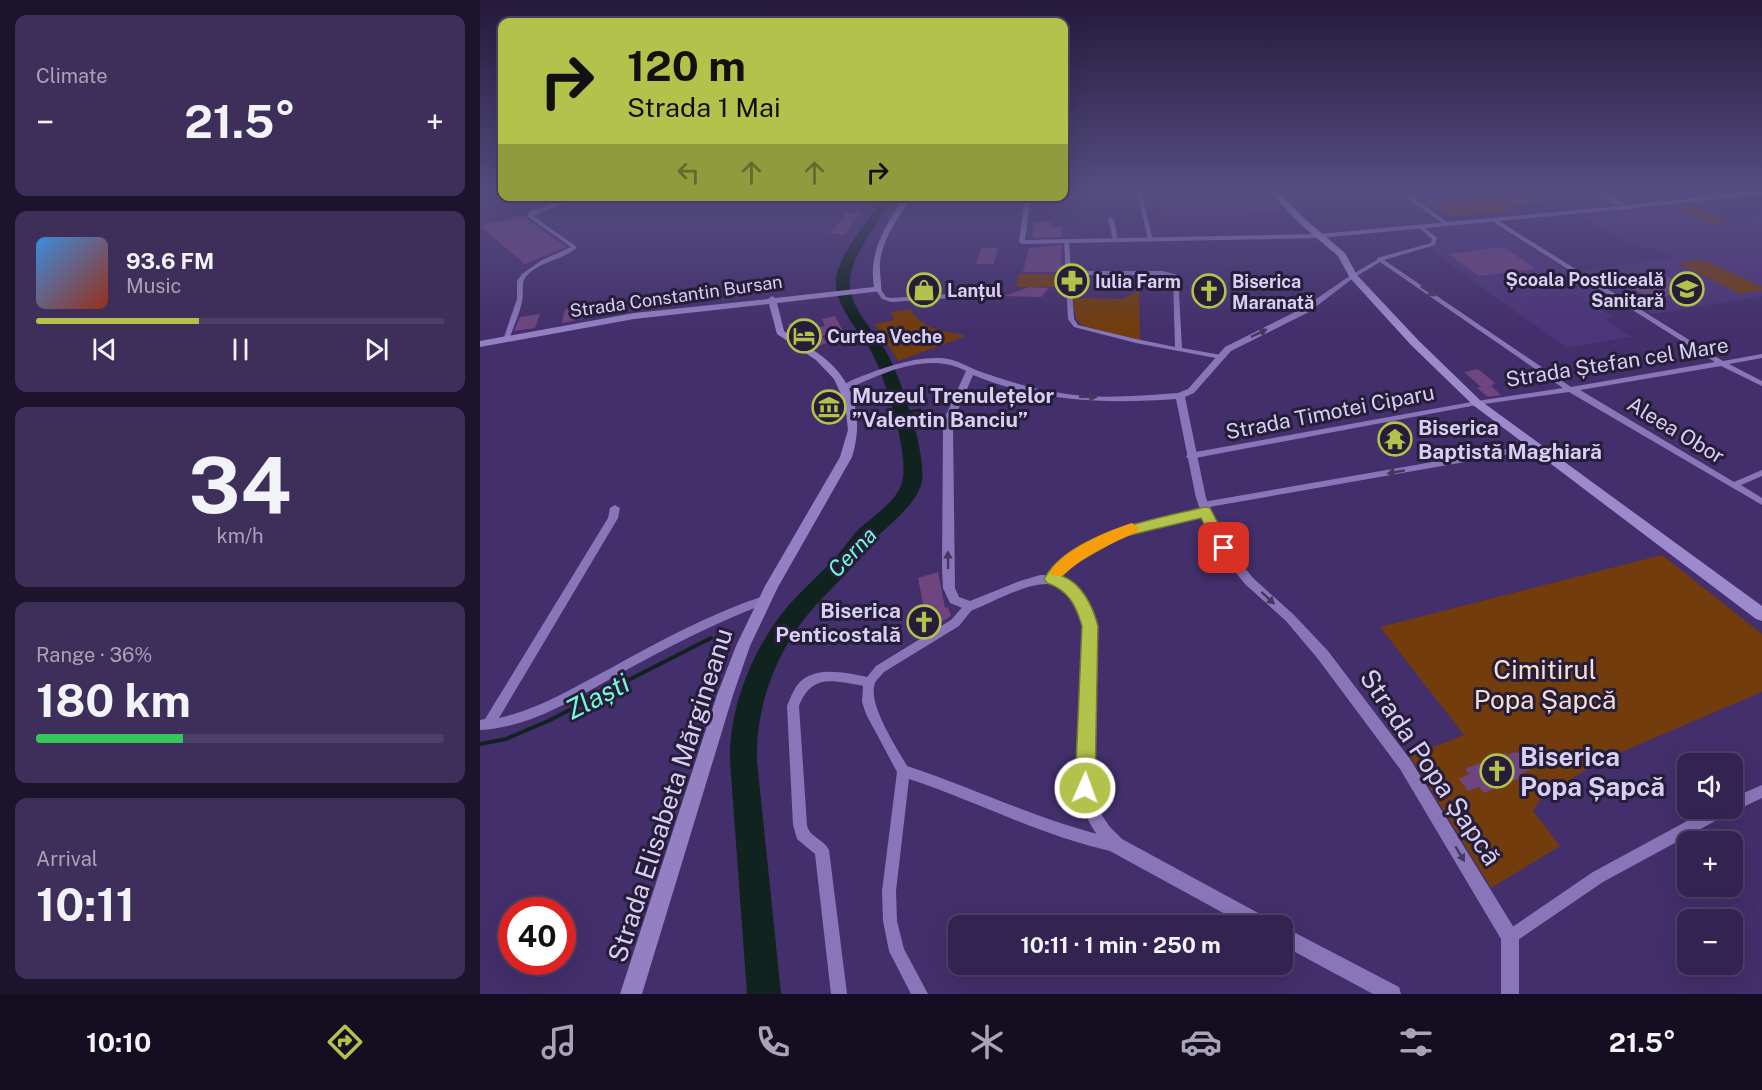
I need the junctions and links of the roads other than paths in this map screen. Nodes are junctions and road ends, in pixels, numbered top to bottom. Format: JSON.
{"nodes":[{"id":1,"x":560,"y":237,"type":"edge"},
{"id":2,"x":883,"y":237,"type":"edge"},
{"id":3,"x":1023,"y":237,"type":"edge"},
{"id":4,"x":1241,"y":237,"type":"edge"},
{"id":5,"x":1321,"y":237,"type":"edge"},
{"id":6,"x":1433,"y":237,"type":"edge"},
{"id":7,"x":1521,"y":237,"type":"edge"},
{"id":8,"x":1151,"y":239,"type":"joint"},
{"id":9,"x":1116,"y":240,"type":"joint"},
{"id":10,"x":1066,"y":241,"type":"junction"},
{"id":11,"x":1378,"y":260,"type":"junction"},
{"id":12,"x":1069,"y":273,"type":"junction"},
{"id":13,"x":1353,"y":276,"type":"junction"},
{"id":14,"x":878,"y":289,"type":"junction"},
{"id":15,"x":965,"y":295,"type":"dead end"},
{"id":16,"x":772,"y":299,"type":"junction"},
{"id":17,"x":507,"y":338,"type":"junction"},
{"id":18,"x":480,"y":344,"type":"edge"},
{"id":19,"x":1179,"y":349,"type":"junction"},
{"id":20,"x":1762,"y":356,"type":"edge"},
{"id":21,"x":1218,"y":357,"type":"junction"},
{"id":22,"x":1723,"y":364,"type":"junction"},
{"id":23,"x":970,"y":371,"type":"junction"},
{"id":24,"x":1762,"y":384,"type":"edge"},
{"id":25,"x":845,"y":387,"type":"junction"},
{"id":26,"x":1572,"y":389,"type":"junction"},
{"id":27,"x":1180,"y":396,"type":"junction"},
{"id":28,"x":1477,"y":403,"type":"junction"},
{"id":29,"x":1536,"y":447,"type":"junction"},
{"id":30,"x":1190,"y":456,"type":"junction"},
{"id":31,"x":1762,"y":473,"type":"edge"},
{"id":32,"x":1734,"y":485,"type":"junction"},
{"id":33,"x":1762,"y":502,"type":"edge"},
{"id":34,"x":615,"y":508,"type":"dead end"},
{"id":35,"x":1204,"y":509,"type":"junction"},
{"id":36,"x":1052,"y":579,"type":"junction"},
{"id":37,"x":764,"y":600,"type":"junction"},
{"id":38,"x":970,"y":606,"type":"junction"},
{"id":39,"x":1762,"y":615,"type":"edge"},
{"id":40,"x":869,"y":682,"type":"junction"},
{"id":41,"x":484,"y":725,"type":"edge"},
{"id":42,"x":903,"y":771,"type":"junction"},
{"id":43,"x":1762,"y":791,"type":"edge"},
{"id":44,"x":1743,"y":800,"type":"edge"},
{"id":45,"x":1705,"y":819,"type":"edge"},
{"id":46,"x":1116,"y":845,"type":"junction"},
{"id":47,"x":1245,"y":915,"type":"edge"},
{"id":48,"x":1510,"y":937,"type":"junction"},
{"id":49,"x":1293,"y":941,"type":"edge"},
{"id":50,"x":631,"y":994,"type":"edge"},
{"id":51,"x":839,"y":994,"type":"edge"},
{"id":52,"x":920,"y":994,"type":"edge"},
{"id":53,"x":1392,"y":994,"type":"edge"},
{"id":54,"x":1510,"y":994,"type":"edge"}],
"edges":[{"from":1,"to":17,"type":"street"},
{"from":2,"to":14,"type":"main road"},
{"from":3,"to":10,"type":"street"},
{"from":4,"to":8,"type":"street"},
{"from":5,"to":13,"type":"main road"},
{"from":6,"to":11,"type":"street"},
{"from":7,"to":22,"type":"street"},
{"from":8,"to":9,"type":"street"},
{"from":9,"to":10,"type":"street"},
{"from":10,"to":12,"type":"street"},
{"from":11,"to":13,"type":"street"},
{"from":11,"to":26,"type":"street","name":"Aleea Obor","one_way":true},
{"from":12,"to":19,"type":"street"},
{"from":12,"to":19,"type":"street"},
{"from":21,"to":13,"type":"street","one_way":true},
{"from":13,"to":28,"type":"main road"},
{"from":14,"to":15,"type":"street"},
{"from":14,"to":16,"type":"main road","name":"Strada Constantin Bursan"},
{"from":16,"to":17,"type":"main road","name":"Strada Constantin Bursan"},
{"from":16,"to":25,"type":"main road"},
{"from":17,"to":18,"type":"main road","name":"Strada Constantin Bursan"},
{"from":19,"to":21,"type":"street"},
{"from":20,"to":22,"type":"street","name":"Strada Ștefan cel Mare"},
{"from":21,"to":27,"type":"street"},
{"from":22,"to":24,"type":"street"},
{"from":22,"to":26,"type":"street","name":"Strada Ștefan cel Mare"},
{"from":23,"to":25,"type":"street"},
{"from":23,"to":27,"type":"street","one_way":true},
{"from":38,"to":23,"type":"street","one_way":true},
{"from":25,"to":37,"type":"main road","name":"Strada Elisabeta Mărgineanu"},
{"from":26,"to":28,"type":"street","name":"Strada Ștefan cel Mare"},
{"from":26,"to":32,"type":"street","name":"Aleea Obor"},
{"from":27,"to":30,"type":"street","name":"Strada Popa Șapcă"},
{"from":28,"to":29,"type":"main road"},
{"from":28,"to":30,"type":"street","name":"Strada Timotei Ciparu"},
{"from":29,"to":35,"type":"street","one_way":true},
{"from":29,"to":39,"type":"main road"},
{"from":30,"to":35,"type":"street","name":"Strada Popa Șapcă"},
{"from":31,"to":32,"type":"street"},
{"from":32,"to":33,"type":"street","name":"Aleea Obor"},
{"from":34,"to":41,"type":"street"},
{"from":35,"to":36,"type":"street"},
{"from":35,"to":48,"type":"street","name":"Strada Popa Șapcă","one_way":true},
{"from":36,"to":38,"type":"street"},
{"from":36,"to":46,"type":"street"},
{"from":37,"to":41,"type":"street"},
{"from":37,"to":50,"type":"main road","name":"Strada Elisabeta Mărgineanu"},
{"from":38,"to":40,"type":"street"},
{"from":40,"to":42,"type":"street"},
{"from":40,"to":51,"type":"street"},
{"from":42,"to":46,"type":"street"},
{"from":42,"to":52,"type":"street"},
{"from":43,"to":44,"type":"street"},
{"from":45,"to":48,"type":"street"},
{"from":46,"to":47,"type":"street"},
{"from":48,"to":54,"type":"street"},
{"from":49,"to":53,"type":"street"}]}
